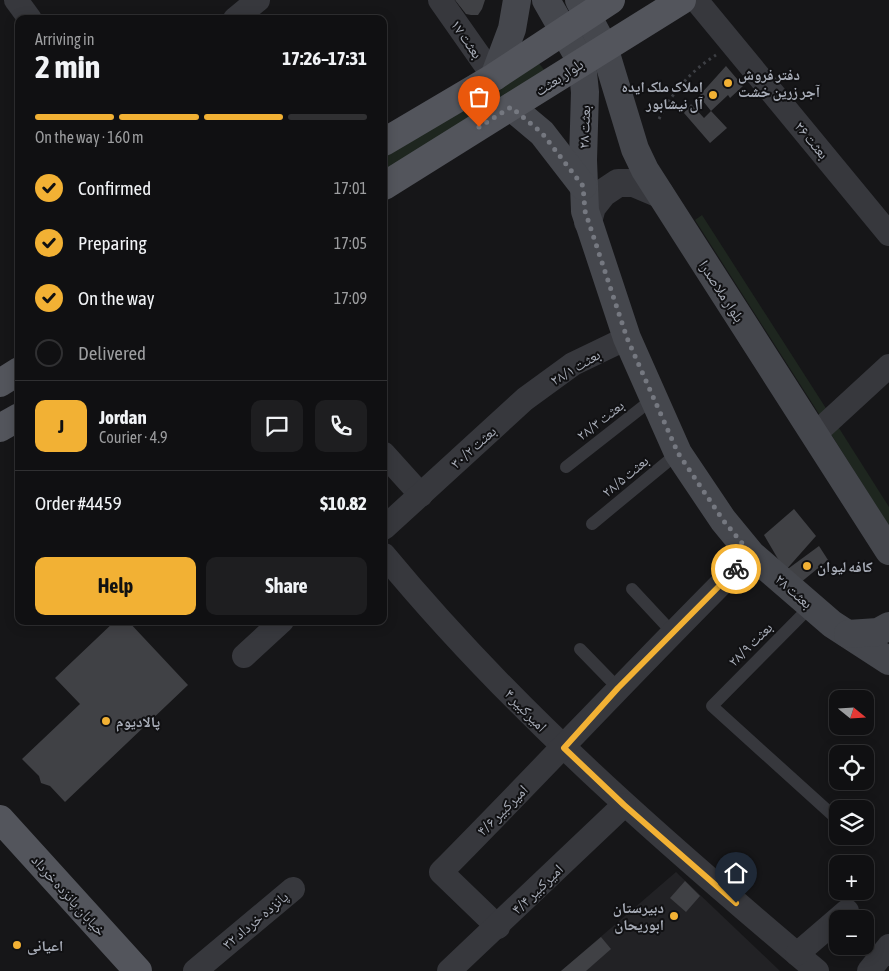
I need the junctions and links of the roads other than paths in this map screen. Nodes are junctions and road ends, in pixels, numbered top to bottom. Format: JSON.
{"nodes":[{"id":1,"x":16,"y":0,"type":"edge"},
{"id":2,"x":258,"y":0,"type":"edge"},
{"id":3,"x":440,"y":0,"type":"edge"},
{"id":4,"x":517,"y":0,"type":"edge"},
{"id":5,"x":546,"y":0,"type":"edge"},
{"id":6,"x":611,"y":0,"type":"edge"},
{"id":7,"x":583,"y":8,"type":"edge"},
{"id":8,"x":700,"y":9,"type":"edge"},
{"id":9,"x":27,"y":15,"type":"edge"},
{"id":10,"x":240,"y":15,"type":"edge"},
{"id":11,"x":564,"y":30,"type":"junction"},
{"id":12,"x":604,"y":47,"type":"junction"},
{"id":13,"x":582,"y":62,"type":"junction"},
{"id":14,"x":494,"y":77,"type":"junction"},
{"id":15,"x":511,"y":107,"type":"junction"},
{"id":16,"x":387,"y":140,"type":"edge"},
{"id":17,"x":387,"y":184,"type":"edge"},
{"id":18,"x":583,"y":186,"type":"junction"},
{"id":19,"x":660,"y":194,"type":"junction"},
{"id":20,"x":588,"y":222,"type":"junction"},
{"id":21,"x":889,"y":234,"type":"edge"},
{"id":22,"x":627,"y":338,"type":"junction"},
{"id":23,"x":889,"y":366,"type":"edge"},
{"id":24,"x":15,"y":374,"type":"edge"},
{"id":25,"x":0,"y":383,"type":"edge"},
{"id":26,"x":654,"y":398,"type":"junction"},
{"id":27,"x":525,"y":399,"type":"joint"},
{"id":28,"x":15,"y":419,"type":"edge"},
{"id":29,"x":0,"y":428,"type":"edge"},
{"id":30,"x":814,"y":436,"type":"junction"},
{"id":31,"x":678,"y":453,"type":"junction"},
{"id":32,"x":387,"y":457,"type":"edge"},
{"id":33,"x":566,"y":467,"type":"dead end"},
{"id":34,"x":421,"y":495,"type":"junction"},
{"id":35,"x":592,"y":524,"type":"dead end"},
{"id":36,"x":387,"y":525,"type":"edge"},
{"id":37,"x":889,"y":551,"type":"edge"},
{"id":38,"x":751,"y":554,"type":"junction"},
{"id":39,"x":387,"y":558,"type":"edge"},
{"id":40,"x":632,"y":589,"type":"dead end"},
{"id":41,"x":811,"y":606,"type":"junction"},
{"id":42,"x":278,"y":625,"type":"edge"},
{"id":43,"x":889,"y":626,"type":"edge"},
{"id":44,"x":672,"y":632,"type":"junction"},
{"id":45,"x":848,"y":634,"type":"junction"},
{"id":46,"x":580,"y":649,"type":"dead end"},
{"id":47,"x":244,"y":656,"type":"dead end"},
{"id":48,"x":889,"y":661,"type":"edge"},
{"id":49,"x":618,"y":688,"type":"junction"},
{"id":50,"x":564,"y":748,"type":"junction"},
{"id":51,"x":624,"y":805,"type":"junction"},
{"id":52,"x":829,"y":812,"type":"edge"},
{"id":53,"x":0,"y":819,"type":"edge"},
{"id":54,"x":293,"y":889,"type":"dead end"},
{"id":55,"x":829,"y":926,"type":"edge"},
{"id":56,"x":498,"y":927,"type":"junction"},
{"id":57,"x":889,"y":946,"type":"edge"},
{"id":58,"x":796,"y":954,"type":"junction"},
{"id":59,"x":138,"y":971,"type":"edge"},
{"id":60,"x":195,"y":971,"type":"edge"},
{"id":61,"x":448,"y":971,"type":"edge"},
{"id":62,"x":817,"y":971,"type":"edge"},
{"id":63,"x":869,"y":971,"type":"edge"}],
"edges":[{"from":1,"to":9,"type":"street"},
{"from":2,"to":10,"type":"street"},
{"from":3,"to":14,"type":"street","name":"بعثت ۱۷"},
{"from":4,"to":14,"type":"main road"},
{"from":5,"to":11,"type":"main road","name":"بعثت ۲۸"},
{"from":6,"to":7,"type":"main road"},
{"from":7,"to":11,"type":"main road"},
{"from":7,"to":12,"type":"main road","name":"بلوار ملاصدرا"},
{"from":8,"to":12,"type":"main road","name":"بلوار بعثت"},
{"from":8,"to":21,"type":"street","name":"بعثت ۲۶"},
{"from":11,"to":13,"type":"main road","name":"بعثت ۲۸"},
{"from":11,"to":14,"type":"main road"},
{"from":12,"to":13,"type":"main road","name":"بلوار بعثت"},
{"from":12,"to":19,"type":"main road","name":"بلوار ملاصدرا"},
{"from":13,"to":15,"type":"main road","name":"بلوار بعثت"},
{"from":13,"to":18,"type":"main road","name":"بعثت ۲۸"},
{"from":14,"to":16,"type":"main road"},
{"from":15,"to":17,"type":"main road","name":"بلوار بعثت"},
{"from":15,"to":18,"type":"main road"},
{"from":18,"to":20,"type":"main road","name":"بعثت ۲۸"},
{"from":19,"to":20,"type":"street"},
{"from":19,"to":30,"type":"main road","name":"بلوار ملاصدرا"},
{"from":20,"to":22,"type":"main road","name":"بعثت ۲۸"},
{"from":22,"to":26,"type":"main road","name":"بعثت ۲۸"},
{"from":22,"to":27,"type":"street","name":"بعثت ۲۸/۱"},
{"from":23,"to":30,"type":"street"},
{"from":24,"to":25,"type":"main road"},
{"from":26,"to":31,"type":"main road","name":"بعثت ۲۸"},
{"from":26,"to":33,"type":"lane","name":"بعثت ۲۸/۳"},
{"from":27,"to":34,"type":"street","name":"بعثت ۳۰/۲"},
{"from":28,"to":29,"type":"main road"},
{"from":30,"to":37,"type":"main road","name":"بلوار ملاصدرا"},
{"from":31,"to":35,"type":"lane","name":"بعثت ۲۸/۵"},
{"from":31,"to":38,"type":"main road","name":"بعثت ۲۸"},
{"from":32,"to":34,"type":"street"},
{"from":34,"to":36,"type":"street","name":"بعثت ۳۰/۲"},
{"from":38,"to":41,"type":"main road","name":"بعثت ۲۸"},
{"from":38,"to":44,"type":"street","name":"امیرکبیر ۴/۶"},
{"from":39,"to":50,"type":"street","name":"امیرکبیر ۴"},
{"from":40,"to":44,"type":"lane"},
{"from":41,"to":45,"type":"main road","name":"بعثت ۲۸"},
{"from":41,"to":52,"type":"lane","name":"بعثت ۲۸/۹"},
{"from":42,"to":47,"type":"street"},
{"from":43,"to":45,"type":"main road"},
{"from":44,"to":49,"type":"street","name":"امیرکبیر ۴/۶"},
{"from":45,"to":48,"type":"main road","name":"بعثت ۲۸"},
{"from":46,"to":49,"type":"lane"},
{"from":49,"to":50,"type":"street","name":"امیرکبیر ۴/۶"},
{"from":50,"to":51,"type":"street","name":"امیرکبیر ۴"},
{"from":50,"to":56,"type":"street","name":"امیرکبیر ۴/۶"},
{"from":51,"to":56,"type":"street","name":"امیرکبیر ۴/۴"},
{"from":51,"to":58,"type":"street","name":"امیرکبیر ۴"},
{"from":53,"to":59,"type":"main road","name":"خیابان پانزده خرداد"},
{"from":54,"to":60,"type":"street","name":"پانزده خرداد ۳۲"},
{"from":55,"to":58,"type":"street"},
{"from":56,"to":61,"type":"street","name":"امیرکبیر ۴/۴"},
{"from":57,"to":63,"type":"street"},
{"from":58,"to":62,"type":"street","name":"امیرکبیر ۴"}]}
